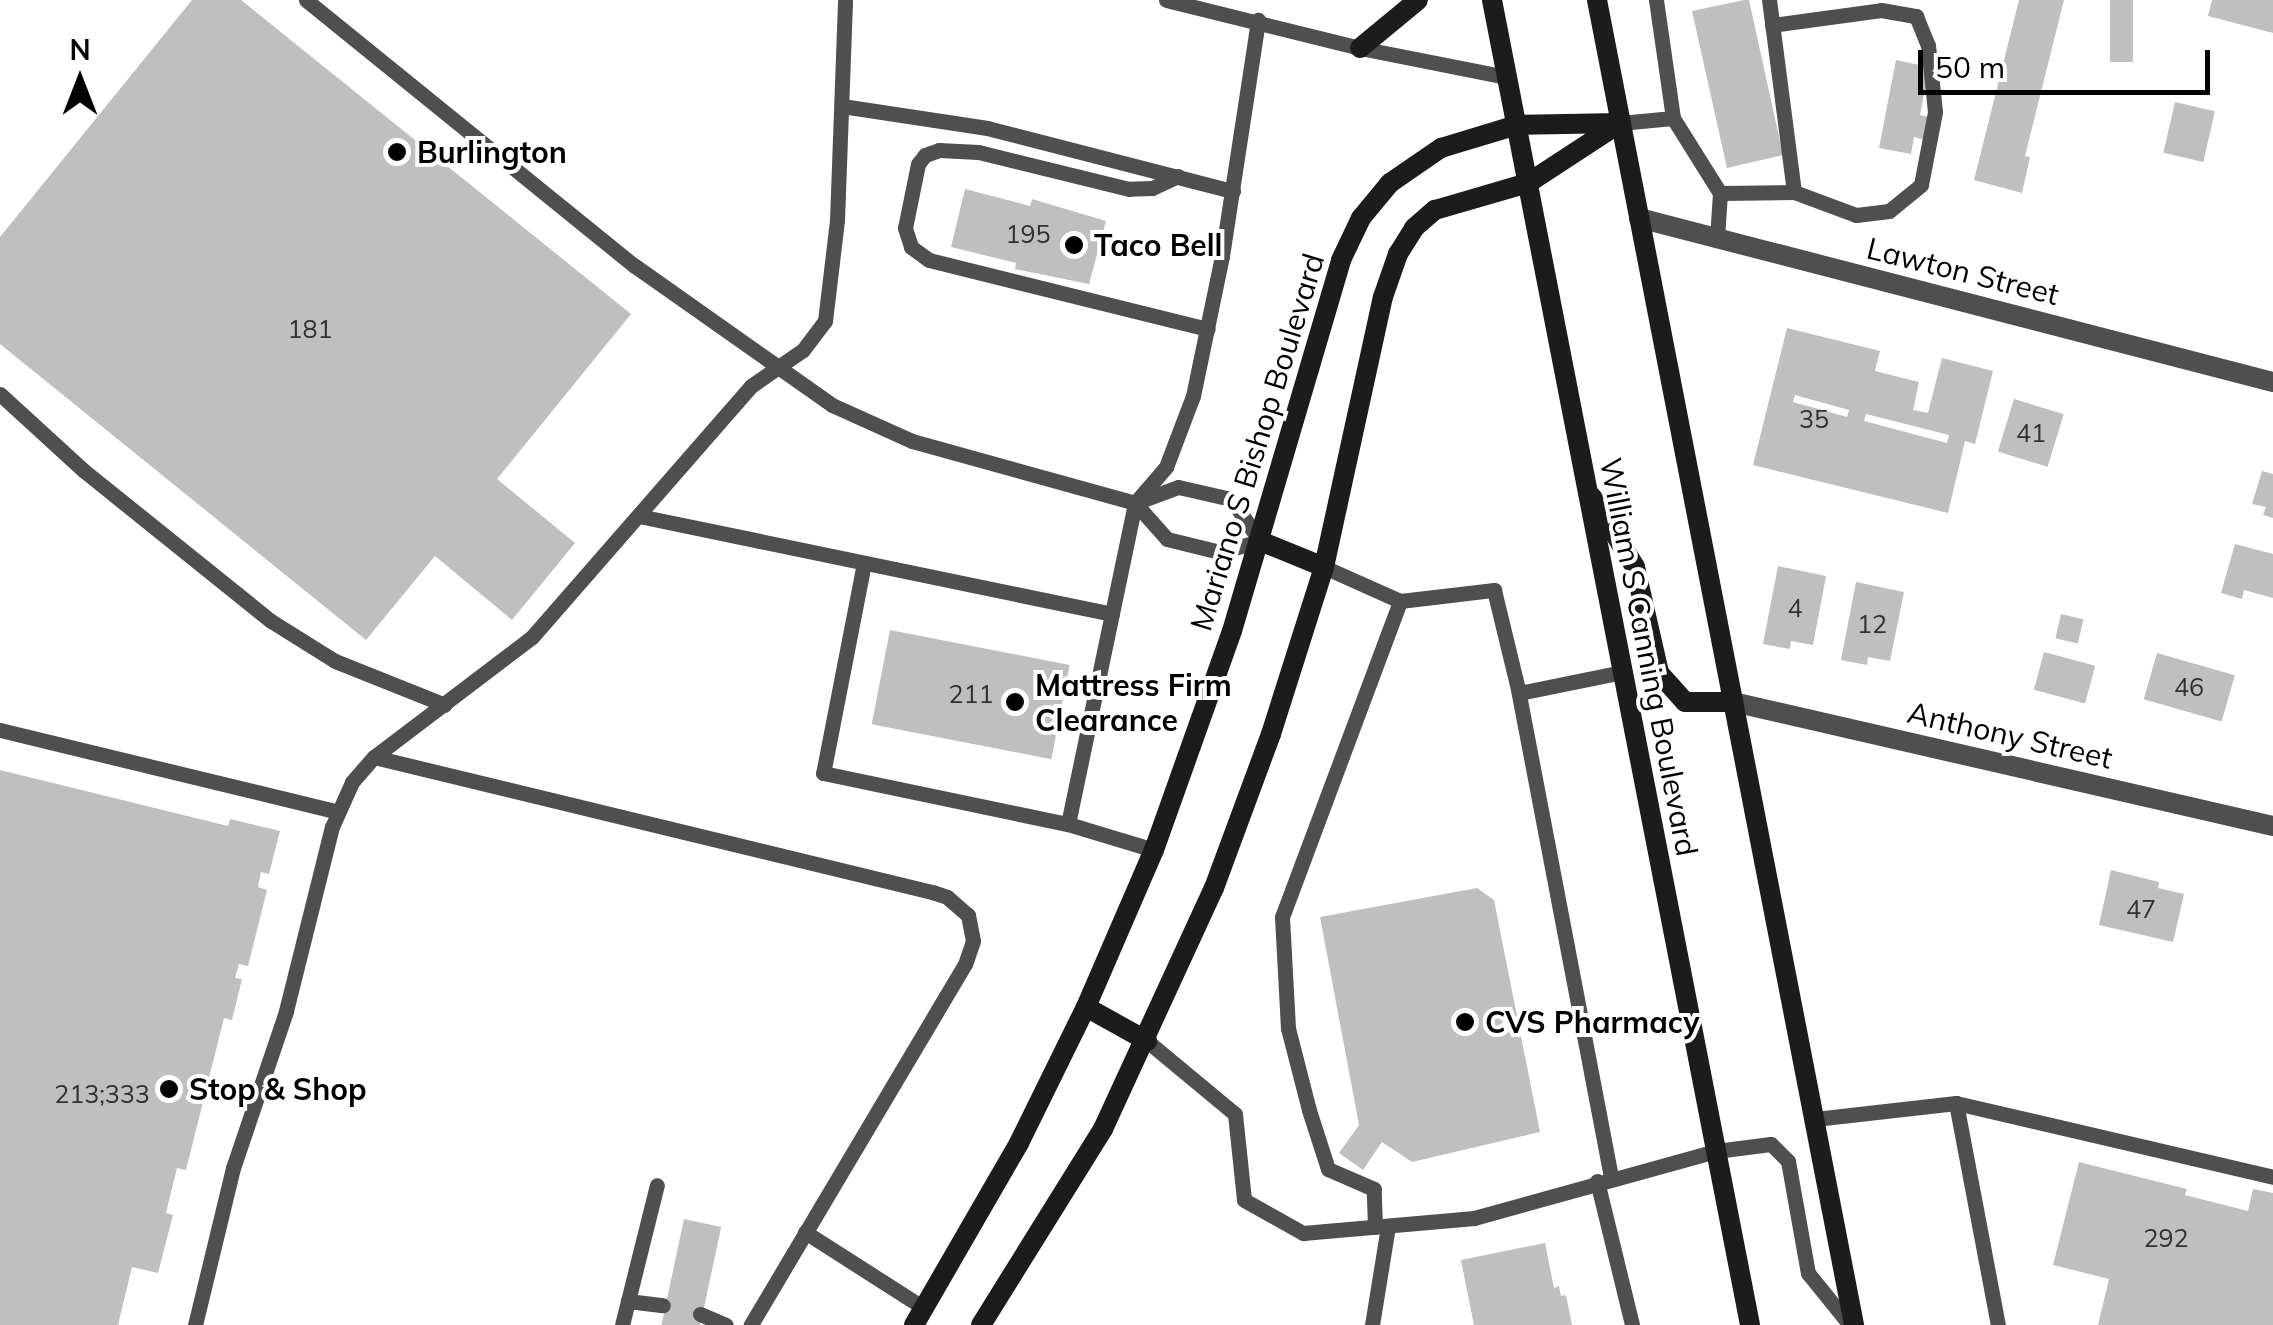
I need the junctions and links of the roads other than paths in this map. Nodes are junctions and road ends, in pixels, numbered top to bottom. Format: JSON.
{"nodes":[{"id":1,"x":306,"y":0,"type":"edge"},
{"id":2,"x":845,"y":0,"type":"edge"},
{"id":3,"x":1166,"y":0,"type":"edge"},
{"id":4,"x":1418,"y":0,"type":"edge"},
{"id":5,"x":1492,"y":0,"type":"edge"},
{"id":6,"x":1597,"y":0,"type":"edge"},
{"id":7,"x":1656,"y":0,"type":"edge"},
{"id":8,"x":1768,"y":0,"type":"edge"},
{"id":9,"x":1194,"y":3,"type":"edge"},
{"id":10,"x":1258,"y":20,"type":"junction"},
{"id":11,"x":1772,"y":25,"type":"junction"},
{"id":12,"x":1360,"y":48,"type":"junction"},
{"id":13,"x":1507,"y":76,"type":"junction"},
{"id":14,"x":842,"y":106,"type":"junction"},
{"id":15,"x":1673,"y":118,"type":"junction"},
{"id":16,"x":1620,"y":123,"type":"junction"},
{"id":17,"x":1516,"y":126,"type":"junction"},
{"id":18,"x":1178,"y":176,"type":"junction"},
{"id":19,"x":1528,"y":183,"type":"junction"},
{"id":20,"x":1233,"y":191,"type":"junction"},
{"id":21,"x":1720,"y":192,"type":"junction"},
{"id":22,"x":1794,"y":192,"type":"junction"},
{"id":23,"x":1639,"y":218,"type":"junction"},
{"id":24,"x":1718,"y":238,"type":"junction"},
{"id":25,"x":1208,"y":330,"type":"junction"},
{"id":26,"x":775,"y":367,"type":"junction"},
{"id":27,"x":2273,"y":382,"type":"edge"},
{"id":28,"x":0,"y":394,"type":"edge"},
{"id":29,"x":1586,"y":487,"type":"junction"},
{"id":30,"x":1136,"y":503,"type":"junction"},
{"id":31,"x":639,"y":516,"type":"junction"},
{"id":32,"x":1260,"y":541,"type":"junction"},
{"id":33,"x":864,"y":564,"type":"junction"},
{"id":34,"x":1324,"y":567,"type":"junction"},
{"id":35,"x":1400,"y":601,"type":"junction"},
{"id":36,"x":1112,"y":614,"type":"junction"},
{"id":37,"x":1622,"y":672,"type":"junction"},
{"id":38,"x":1520,"y":693,"type":"junction"},
{"id":39,"x":1732,"y":702,"type":"junction"},
{"id":40,"x":446,"y":705,"type":"junction"},
{"id":41,"x":0,"y":730,"type":"edge"},
{"id":42,"x":374,"y":757,"type":"junction"},
{"id":43,"x":336,"y":811,"type":"junction"},
{"id":44,"x":1068,"y":824,"type":"junction"},
{"id":45,"x":2273,"y":826,"type":"edge"},
{"id":46,"x":1154,"y":850,"type":"junction"},
{"id":47,"x":1086,"y":1007,"type":"junction"},
{"id":48,"x":1146,"y":1040,"type":"junction"},
{"id":49,"x":1956,"y":1103,"type":"junction"},
{"id":50,"x":1815,"y":1119,"type":"junction"},
{"id":51,"x":1716,"y":1151,"type":"junction"},
{"id":52,"x":2273,"y":1176,"type":"edge"},
{"id":53,"x":1604,"y":1179,"type":"junction"},
{"id":54,"x":657,"y":1185,"type":"dead end"},
{"id":55,"x":1381,"y":1226,"type":"junction"},
{"id":56,"x":804,"y":1232,"type":"junction"},
{"id":57,"x":628,"y":1301,"type":"junction"},
{"id":58,"x":663,"y":1305,"type":"dead end"},
{"id":59,"x":700,"y":1314,"type":"dead end"},
{"id":60,"x":919,"y":1316,"type":"edge"},
{"id":61,"x":195,"y":1325,"type":"edge"},
{"id":62,"x":622,"y":1325,"type":"edge"},
{"id":63,"x":726,"y":1325,"type":"edge"},
{"id":64,"x":751,"y":1325,"type":"edge"},
{"id":65,"x":982,"y":1325,"type":"edge"},
{"id":66,"x":1372,"y":1325,"type":"edge"},
{"id":67,"x":1632,"y":1325,"type":"edge"},
{"id":68,"x":1750,"y":1325,"type":"edge"},
{"id":69,"x":1852,"y":1325,"type":"edge"},
{"id":70,"x":1998,"y":1325,"type":"edge"}],
"edges":[{"from":1,"to":26,"type":"lane"},
{"from":2,"to":14,"type":"lane"},
{"from":3,"to":9,"type":"lane"},
{"from":4,"to":12,"type":"main road"},
{"from":5,"to":13,"type":"main road","name":"William S Canning Boulevard"},
{"from":6,"to":16,"type":"main road"},
{"from":7,"to":15,"type":"lane"},
{"from":8,"to":11,"type":"lane"},
{"from":9,"to":10,"type":"lane"},
{"from":10,"to":12,"type":"lane"},
{"from":10,"to":20,"type":"lane"},
{"from":11,"to":22,"type":"lane"},
{"from":11,"to":22,"type":"lane"},
{"from":12,"to":13,"type":"lane"},
{"from":13,"to":17,"type":"main road","name":"William S Canning Boulevard"},
{"from":14,"to":18,"type":"lane"},
{"from":14,"to":26,"type":"lane"},
{"from":15,"to":16,"type":"lane"},
{"from":15,"to":21,"type":"lane"},
{"from":16,"to":17,"type":"main road","name":"Mariano S Bishop Boulevard"},
{"from":16,"to":19,"type":"main road"},
{"from":16,"to":23,"type":"main road"},
{"from":17,"to":19,"type":"main road","name":"William S Canning Boulevard"},
{"from":17,"to":32,"type":"main road","name":"Mariano S Bishop Boulevard"},
{"from":18,"to":20,"type":"lane"},
{"from":18,"to":25,"type":"lane"},
{"from":19,"to":29,"type":"main road","name":"William S Canning Boulevard"},
{"from":19,"to":34,"type":"main road"},
{"from":20,"to":25,"type":"lane"},
{"from":21,"to":22,"type":"lane"},
{"from":21,"to":24,"type":"lane"},
{"from":23,"to":24,"type":"street","name":"Lawton Street"},
{"from":23,"to":39,"type":"main road"},
{"from":24,"to":27,"type":"street","name":"Lawton Street"},
{"from":25,"to":30,"type":"lane"},
{"from":26,"to":30,"type":"lane"},
{"from":26,"to":31,"type":"lane"},
{"from":28,"to":40,"type":"lane"},
{"from":29,"to":37,"type":"main road","name":"William S Canning Boulevard"},
{"from":29,"to":39,"type":"main road"},
{"from":30,"to":32,"type":"lane"},
{"from":30,"to":32,"type":"lane"},
{"from":30,"to":36,"type":"lane"},
{"from":31,"to":33,"type":"lane"},
{"from":31,"to":40,"type":"lane"},
{"from":32,"to":34,"type":"main road"},
{"from":32,"to":46,"type":"main road","name":"Mariano S Bishop Boulevard"},
{"from":33,"to":36,"type":"lane"},
{"from":33,"to":44,"type":"lane"},
{"from":34,"to":35,"type":"lane"},
{"from":34,"to":48,"type":"main road"},
{"from":35,"to":38,"type":"lane"},
{"from":35,"to":55,"type":"lane"},
{"from":36,"to":44,"type":"lane"},
{"from":37,"to":38,"type":"lane"},
{"from":37,"to":51,"type":"main road","name":"William S Canning Boulevard"},
{"from":38,"to":53,"type":"lane"},
{"from":39,"to":45,"type":"street","name":"Anthony Street"},
{"from":39,"to":50,"type":"main road"},
{"from":40,"to":42,"type":"lane"},
{"from":41,"to":43,"type":"lane"},
{"from":42,"to":43,"type":"lane"},
{"from":42,"to":56,"type":"lane"},
{"from":43,"to":61,"type":"lane"},
{"from":44,"to":46,"type":"lane"},
{"from":46,"to":47,"type":"main road","name":"Mariano S Bishop Boulevard"},
{"from":47,"to":48,"type":"main road"},
{"from":47,"to":60,"type":"main road","name":"Mariano S Bishop Boulevard"},
{"from":48,"to":55,"type":"lane"},
{"from":48,"to":65,"type":"main road"},
{"from":49,"to":50,"type":"lane"},
{"from":49,"to":52,"type":"lane"},
{"from":49,"to":70,"type":"lane"},
{"from":50,"to":69,"type":"main road"},
{"from":51,"to":53,"type":"lane"},
{"from":51,"to":68,"type":"main road","name":"William S Canning Boulevard"},
{"from":51,"to":69,"type":"lane"},
{"from":53,"to":55,"type":"lane"},
{"from":53,"to":67,"type":"lane"},
{"from":54,"to":57,"type":"lane"},
{"from":55,"to":66,"type":"lane"},
{"from":56,"to":60,"type":"lane"},
{"from":56,"to":64,"type":"lane"},
{"from":57,"to":58,"type":"lane"},
{"from":57,"to":62,"type":"lane"},
{"from":59,"to":63,"type":"lane"}]}
